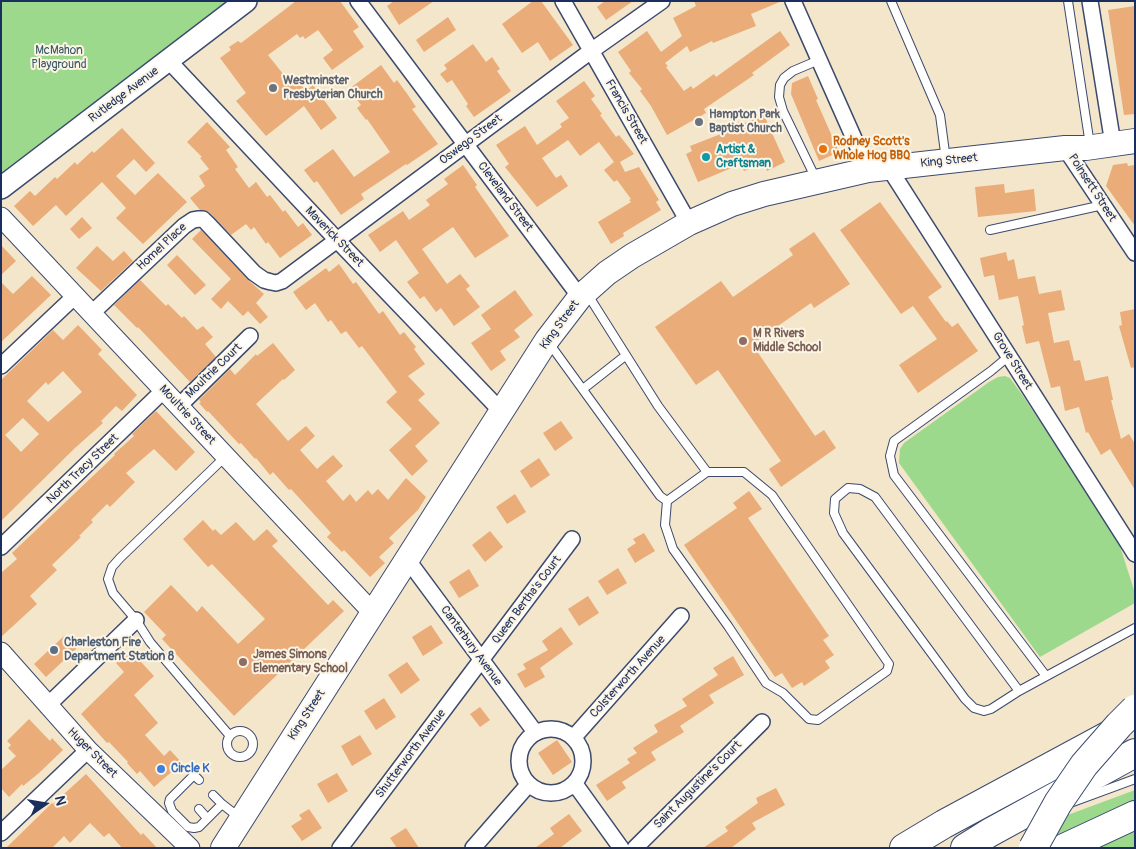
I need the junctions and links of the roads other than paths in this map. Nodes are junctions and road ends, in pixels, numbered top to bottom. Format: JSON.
{"nodes":[{"id":1,"x":246,"y":1,"type":"edge"},
{"id":2,"x":358,"y":1,"type":"edge"},
{"id":3,"x":563,"y":1,"type":"edge"},
{"id":4,"x":662,"y":1,"type":"edge"},
{"id":5,"x":793,"y":1,"type":"edge"},
{"id":6,"x":891,"y":1,"type":"edge"},
{"id":7,"x":1068,"y":1,"type":"edge"},
{"id":8,"x":1090,"y":1,"type":"edge"},
{"id":9,"x":591,"y":51,"type":"junction"},
{"id":10,"x":819,"y":60,"type":"junction"},
{"id":11,"x":169,"y":61,"type":"junction"},
{"id":12,"x":465,"y":144,"type":"junction"},
{"id":13,"x":1113,"y":144,"type":"edge"},
{"id":14,"x":1066,"y":148,"type":"junction"},
{"id":15,"x":946,"y":162,"type":"junction"},
{"id":16,"x":878,"y":169,"type":"junction"},
{"id":17,"x":817,"y":181,"type":"junction"},
{"id":18,"x":1,"y":188,"type":"edge"},
{"id":19,"x":1103,"y":205,"type":"junction"},
{"id":20,"x":1,"y":217,"type":"edge"},
{"id":21,"x":689,"y":223,"type":"junction"},
{"id":22,"x":990,"y":230,"type":"dead end"},
{"id":23,"x":337,"y":240,"type":"junction"},
{"id":24,"x":1135,"y":253,"type":"edge"},
{"id":25,"x":282,"y":281,"type":"joint"},
{"id":26,"x":583,"y":294,"type":"junction"},
{"id":27,"x":75,"y":296,"type":"junction"},
{"id":28,"x":92,"y":313,"type":"junction"},
{"id":29,"x":250,"y":336,"type":"dead end"},
{"id":30,"x":547,"y":340,"type":"junction"},
{"id":31,"x":626,"y":356,"type":"junction"},
{"id":32,"x":1008,"y":356,"type":"junction"},
{"id":33,"x":1,"y":366,"type":"edge"},
{"id":34,"x":583,"y":389,"type":"junction"},
{"id":35,"x":164,"y":390,"type":"junction"},
{"id":36,"x":179,"y":406,"type":"junction"},
{"id":37,"x":502,"y":411,"type":"junction"},
{"id":38,"x":226,"y":456,"type":"junction"},
{"id":39,"x":707,"y":472,"type":"junction"},
{"id":40,"x":667,"y":501,"type":"junction"},
{"id":41,"x":572,"y":539,"type":"dead end"},
{"id":42,"x":1,"y":547,"type":"edge"},
{"id":43,"x":1135,"y":554,"type":"edge"},
{"id":44,"x":407,"y":559,"type":"junction"},
{"id":45,"x":373,"y":613,"type":"junction"},
{"id":46,"x":681,"y":616,"type":"dead end"},
{"id":47,"x":136,"y":620,"type":"junction"},
{"id":48,"x":1135,"y":628,"type":"edge"},
{"id":49,"x":1,"y":652,"type":"edge"},
{"id":50,"x":482,"y":660,"type":"junction"},
{"id":51,"x":1046,"y":676,"type":"junction"},
{"id":52,"x":1019,"y":691,"type":"junction"},
{"id":53,"x":48,"y":706,"type":"junction"},
{"id":54,"x":1135,"y":709,"type":"edge"},
{"id":55,"x":762,"y":722,"type":"dead end"},
{"id":56,"x":1135,"y":722,"type":"edge"},
{"id":57,"x":535,"y":732,"type":"junction"},
{"id":58,"x":230,"y":736,"type":"dead end"},
{"id":59,"x":574,"y":737,"type":"junction"},
{"id":60,"x":88,"y":750,"type":"junction"},
{"id":61,"x":1135,"y":754,"type":"edge"},
{"id":62,"x":1135,"y":779,"type":"edge"},
{"id":63,"x":199,"y":780,"type":"dead end"},
{"id":64,"x":575,"y":784,"type":"junction"},
{"id":65,"x":528,"y":785,"type":"junction"},
{"id":66,"x":213,"y":795,"type":"dead end"},
{"id":67,"x":222,"y":804,"type":"junction"},
{"id":68,"x":198,"y":809,"type":"dead end"},
{"id":69,"x":167,"y":815,"type":"junction"},
{"id":70,"x":1135,"y":815,"type":"edge"},
{"id":71,"x":207,"y":818,"type":"junction"},
{"id":72,"x":242,"y":819,"type":"junction"},
{"id":73,"x":1,"y":833,"type":"edge"},
{"id":74,"x":989,"y":833,"type":"junction"},
{"id":75,"x":190,"y":848,"type":"edge"},
{"id":76,"x":223,"y":848,"type":"edge"},
{"id":77,"x":340,"y":848,"type":"edge"},
{"id":78,"x":473,"y":848,"type":"edge"},
{"id":79,"x":621,"y":848,"type":"edge"},
{"id":80,"x":635,"y":848,"type":"edge"},
{"id":81,"x":904,"y":848,"type":"edge"},
{"id":82,"x":965,"y":848,"type":"edge"},
{"id":83,"x":1033,"y":848,"type":"edge"},
{"id":84,"x":1064,"y":848,"type":"edge"}],
"edges":[{"from":1,"to":11,"type":"main road","name":"Rutledge Avenue"},
{"from":2,"to":12,"type":"street","name":"Cleveland Street"},
{"from":3,"to":9,"type":"street","name":"Francis Street"},
{"from":4,"to":9,"type":"street","name":"Oswego Street"},
{"from":5,"to":10,"type":"street","name":"Grove Street"},
{"from":6,"to":15,"type":"lane"},
{"from":7,"to":13,"type":"lane"},
{"from":8,"to":13,"type":"street"},
{"from":9,"to":12,"type":"street","name":"Oswego Street"},
{"from":9,"to":21,"type":"street","name":"Francis Street"},
{"from":10,"to":16,"type":"street","name":"Grove Street"},
{"from":10,"to":17,"type":"lane"},
{"from":11,"to":18,"type":"main road","name":"Rutledge Avenue"},
{"from":11,"to":23,"type":"street","name":"Maverick Street"},
{"from":12,"to":23,"type":"street","name":"Oswego Street"},
{"from":12,"to":26,"type":"street","name":"Cleveland Street"},
{"from":13,"to":14,"type":"main road","name":"King Street"},
{"from":14,"to":15,"type":"main road","name":"King Street"},
{"from":14,"to":19,"type":"street","name":"Poinsett Street"},
{"from":15,"to":16,"type":"main road","name":"King Street"},
{"from":16,"to":17,"type":"main road","name":"King Street"},
{"from":16,"to":32,"type":"street","name":"Grove Street"},
{"from":17,"to":21,"type":"main road","name":"King Street"},
{"from":19,"to":22,"type":"lane"},
{"from":19,"to":24,"type":"street","name":"Poinsett Street"},
{"from":20,"to":27,"type":"street","name":"Moultrie Street"},
{"from":21,"to":26,"type":"main road","name":"King Street"},
{"from":23,"to":25,"type":"street","name":"Oswego Street"},
{"from":23,"to":37,"type":"street","name":"Maverick Street"},
{"from":25,"to":28,"type":"street","name":"Homel Place"},
{"from":26,"to":30,"type":"main road","name":"King Street"},
{"from":26,"to":31,"type":"lane"},
{"from":27,"to":28,"type":"street","name":"Moultrie Street"},
{"from":27,"to":33,"type":"street"},
{"from":28,"to":35,"type":"street","name":"Moultrie Street"},
{"from":29,"to":36,"type":"street","name":"Moultrie Court"},
{"from":30,"to":34,"type":"lane"},
{"from":30,"to":37,"type":"main road","name":"King Street"},
{"from":31,"to":34,"type":"lane"},
{"from":31,"to":39,"type":"lane"},
{"from":32,"to":43,"type":"street","name":"Grove Street"},
{"from":32,"to":51,"type":"lane"},
{"from":34,"to":40,"type":"lane"},
{"from":35,"to":36,"type":"street","name":"Moultrie Street"},
{"from":35,"to":42,"type":"street","name":"North Tracy Street"},
{"from":36,"to":38,"type":"street","name":"Moultrie Street"},
{"from":37,"to":44,"type":"main road","name":"King Street"},
{"from":38,"to":45,"type":"street","name":"Moultrie Street"},
{"from":38,"to":47,"type":"lane"},
{"from":39,"to":40,"type":"lane"},
{"from":39,"to":40,"type":"lane"},
{"from":41,"to":50,"type":"street","name":"Queen Bertha's Court"},
{"from":44,"to":45,"type":"main road","name":"King Street"},
{"from":44,"to":50,"type":"street","name":"Canterbury Avenue"},
{"from":45,"to":72,"type":"main road","name":"King Street"},
{"from":46,"to":59,"type":"street","name":"Colsterworth Avenue"},
{"from":47,"to":53,"type":"street"},
{"from":47,"to":58,"type":"lane"},
{"from":48,"to":51,"type":"lane"},
{"from":49,"to":53,"type":"street","name":"Huger Street"},
{"from":50,"to":57,"type":"street","name":"Canterbury Avenue"},
{"from":50,"to":77,"type":"street","name":"Shutterworth Avenue"},
{"from":51,"to":52,"type":"lane"},
{"from":52,"to":52,"type":"lane"},
{"from":53,"to":60,"type":"street","name":"Huger Street"},
{"from":54,"to":83,"type":"highway","bridge":true},
{"from":55,"to":80,"type":"street","name":"Saint Augustine's Court"},
{"from":56,"to":81,"type":"highway","bridge":true},
{"from":57,"to":59,"type":"street"},
{"from":57,"to":65,"type":"street"},
{"from":59,"to":64,"type":"street"},
{"from":60,"to":69,"type":"street","name":"Huger Street"},
{"from":60,"to":73,"type":"street"},
{"from":61,"to":74,"type":"highway","bridge":true},
{"from":62,"to":74,"type":"lane"},
{"from":63,"to":69,"type":"lane"},
{"from":64,"to":65,"type":"street"},
{"from":64,"to":79,"type":"street"},
{"from":65,"to":78,"type":"street"},
{"from":66,"to":67,"type":"lane"},
{"from":67,"to":71,"type":"lane"},
{"from":67,"to":72,"type":"lane"},
{"from":68,"to":71,"type":"lane"},
{"from":69,"to":71,"type":"lane"},
{"from":69,"to":75,"type":"street","name":"Huger Street"},
{"from":70,"to":84,"type":"highway"},
{"from":72,"to":76,"type":"main road","name":"King Street"},
{"from":74,"to":82,"type":"highway"}]}
